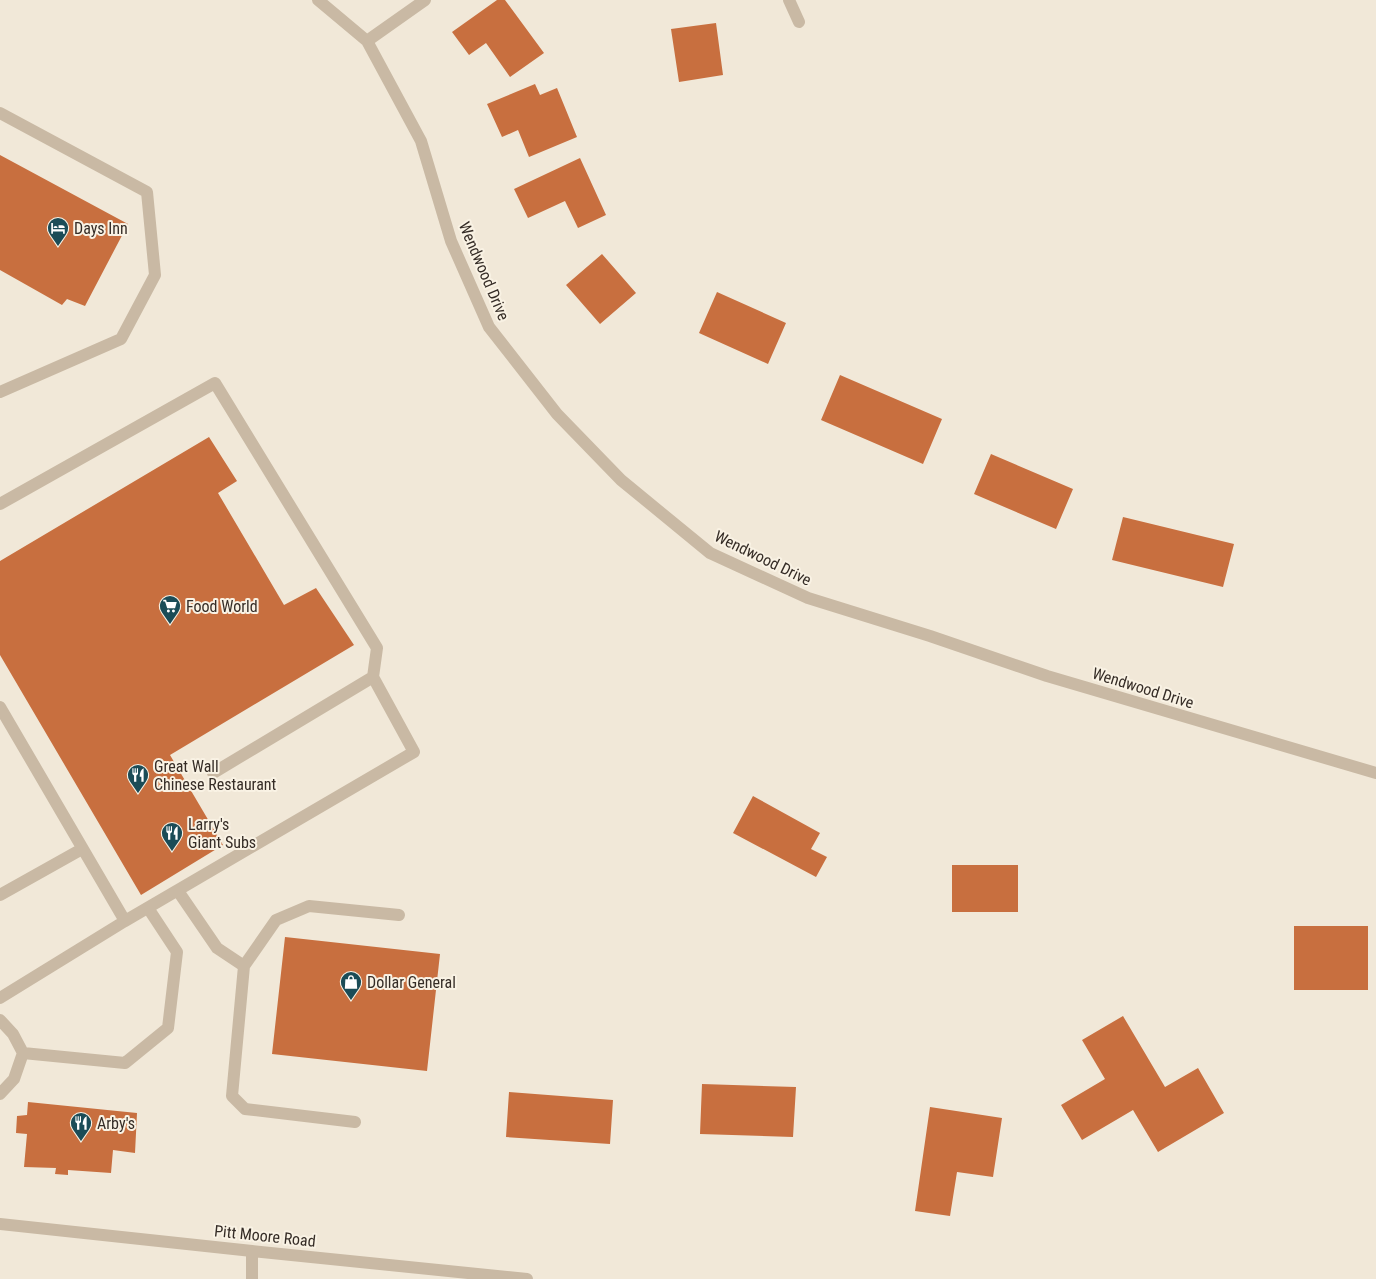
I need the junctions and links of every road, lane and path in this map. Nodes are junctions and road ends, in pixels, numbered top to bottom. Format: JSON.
{"nodes":[{"id":1,"x":318,"y":0,"type":"edge"},
{"id":2,"x":425,"y":0,"type":"edge"},
{"id":3,"x":789,"y":0,"type":"edge"},
{"id":4,"x":799,"y":22,"type":"dead end"},
{"id":5,"x":366,"y":41,"type":"junction"},
{"id":6,"x":0,"y":113,"type":"edge"},
{"id":7,"x":0,"y":392,"type":"edge"},
{"id":8,"x":0,"y":504,"type":"edge"},
{"id":9,"x":373,"y":677,"type":"junction"},
{"id":10,"x":0,"y":708,"type":"edge"},
{"id":11,"x":1376,"y":773,"type":"edge"},
{"id":12,"x":213,"y":774,"type":"dead end"},
{"id":13,"x":82,"y":849,"type":"junction"},
{"id":14,"x":178,"y":891,"type":"junction"},
{"id":15,"x":0,"y":895,"type":"edge"},
{"id":16,"x":148,"y":908,"type":"junction"},
{"id":17,"x":399,"y":915,"type":"dead end"},
{"id":18,"x":125,"y":921,"type":"junction"},
{"id":19,"x":244,"y":966,"type":"junction"},
{"id":20,"x":0,"y":998,"type":"edge"},
{"id":21,"x":0,"y":1020,"type":"edge"},
{"id":22,"x":23,"y":1053,"type":"junction"},
{"id":23,"x":0,"y":1094,"type":"edge"},
{"id":24,"x":354,"y":1122,"type":"dead end"},
{"id":25,"x":0,"y":1224,"type":"edge"},
{"id":26,"x":252,"y":1252,"type":"junction"},
{"id":27,"x":252,"y":1279,"type":"edge"},
{"id":28,"x":527,"y":1279,"type":"edge"}],
"edges":[{"from":1,"to":5,"type":"street","name":"Wendwood Drive"},
{"from":2,"to":5,"type":"street"},
{"from":3,"to":4,"type":"street"},
{"from":5,"to":11,"type":"street","name":"Wendwood Drive"},
{"from":6,"to":7,"type":"street"},
{"from":8,"to":9,"type":"street"},
{"from":9,"to":12,"type":"street"},
{"from":9,"to":14,"type":"street"},
{"from":10,"to":13,"type":"street"},
{"from":13,"to":15,"type":"street"},
{"from":13,"to":18,"type":"street"},
{"from":14,"to":16,"type":"street"},
{"from":14,"to":19,"type":"street"},
{"from":16,"to":18,"type":"street"},
{"from":16,"to":22,"type":"street"},
{"from":17,"to":19,"type":"street"},
{"from":18,"to":20,"type":"street"},
{"from":19,"to":24,"type":"street"},
{"from":21,"to":22,"type":"street"},
{"from":22,"to":23,"type":"street"},
{"from":25,"to":26,"type":"street","name":"Pitt Moore Road"},
{"from":26,"to":27,"type":"street"},
{"from":26,"to":28,"type":"street","name":"Pitt Moore Road"}]}
